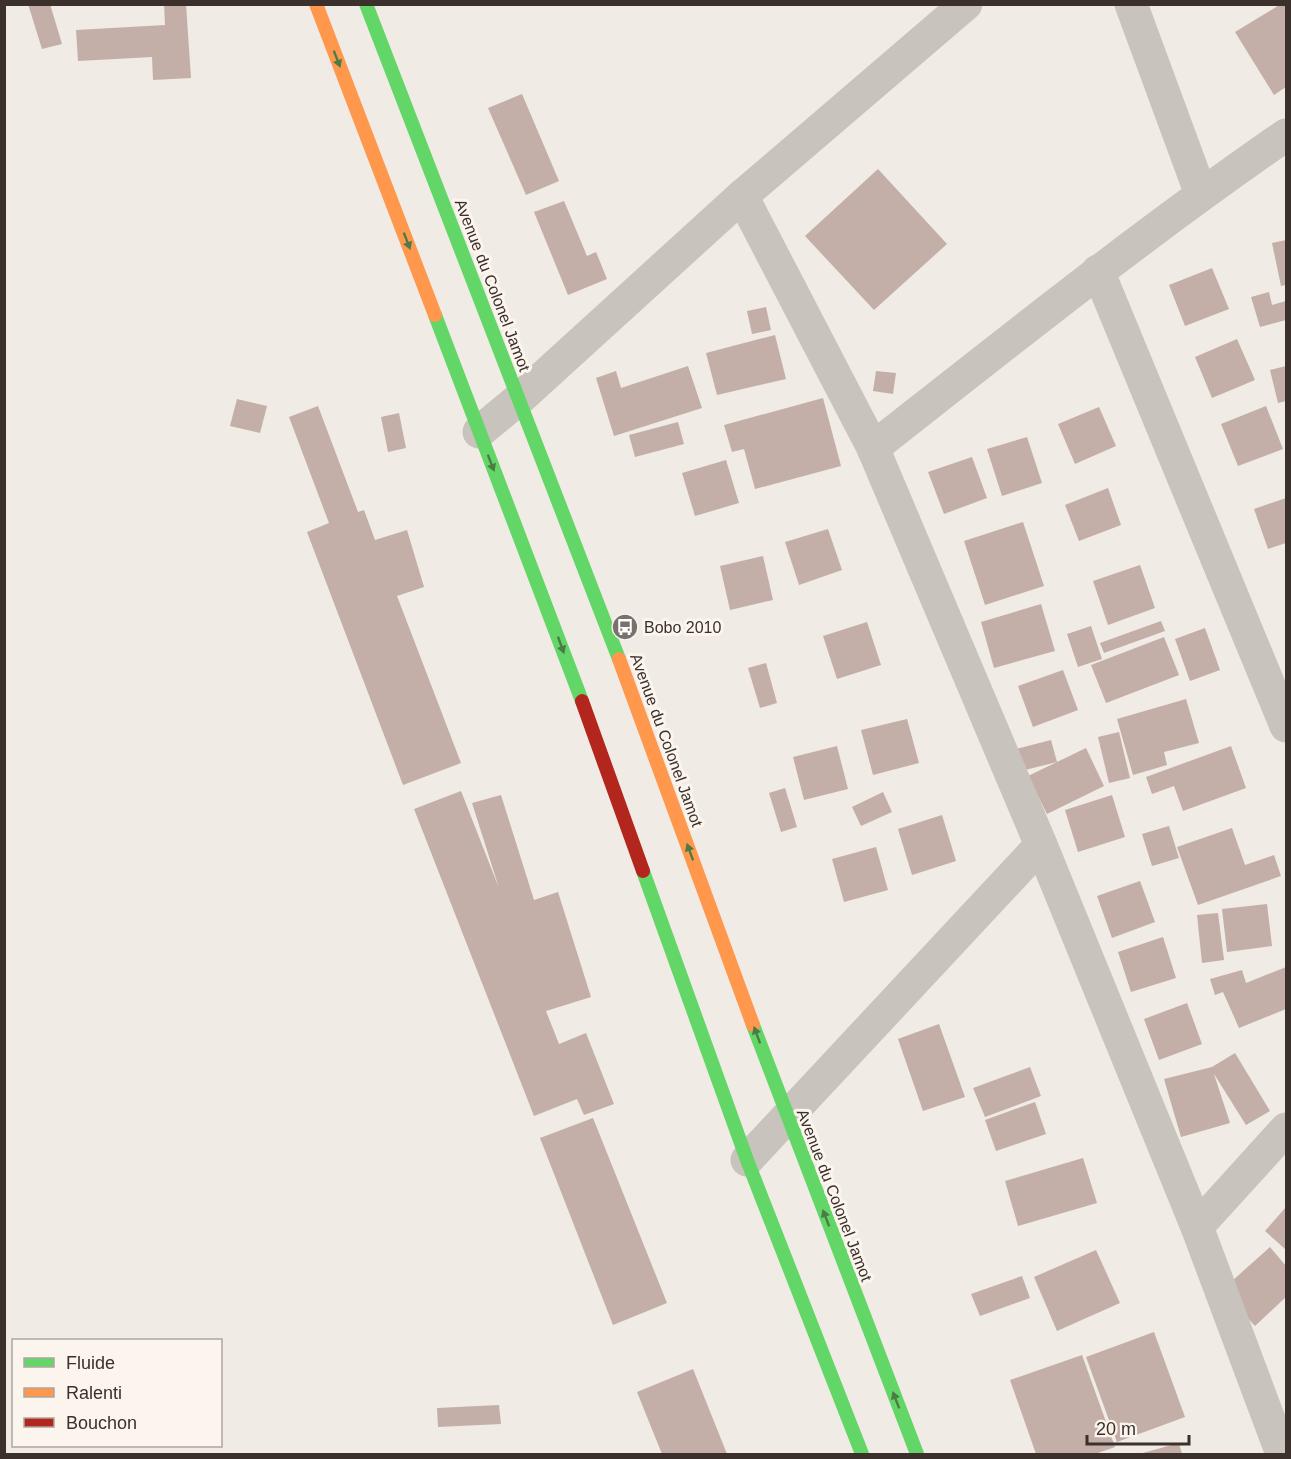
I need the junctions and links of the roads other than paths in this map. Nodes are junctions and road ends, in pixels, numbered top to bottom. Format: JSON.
{"nodes":[{"id":1,"x":316,"y":4,"type":"edge"},
{"id":2,"x":366,"y":4,"type":"edge"},
{"id":3,"x":966,"y":4,"type":"edge"},
{"id":4,"x":1131,"y":4,"type":"edge"},
{"id":5,"x":1287,"y":135,"type":"edge"},
{"id":6,"x":1201,"y":194,"type":"junction"},
{"id":7,"x":742,"y":196,"type":"junction"},
{"id":8,"x":1098,"y":271,"type":"junction"},
{"id":9,"x":519,"y":399,"type":"junction"},
{"id":10,"x":479,"y":432,"type":"junction"},
{"id":11,"x":873,"y":448,"type":"junction"},
{"id":12,"x":1287,"y":726,"type":"edge"},
{"id":13,"x":1041,"y":845,"type":"junction"},
{"id":14,"x":787,"y":1117,"type":"junction"},
{"id":15,"x":1287,"y":1130,"type":"edge"},
{"id":16,"x":747,"y":1160,"type":"junction"},
{"id":17,"x":1197,"y":1227,"type":"junction"},
{"id":18,"x":862,"y":1455,"type":"edge"},
{"id":19,"x":917,"y":1455,"type":"edge"},
{"id":20,"x":1282,"y":1455,"type":"edge"}],
"edges":[{"from":1,"to":10,"type":"main road","one_way":true},
{"from":2,"to":9,"type":"main road","name":"Avenue du Colonel Jamot"},
{"from":3,"to":7,"type":"street"},
{"from":4,"to":6,"type":"street"},
{"from":5,"to":6,"type":"street"},
{"from":6,"to":8,"type":"street"},
{"from":7,"to":9,"type":"street"},
{"from":7,"to":11,"type":"street"},
{"from":8,"to":11,"type":"street"},
{"from":8,"to":12,"type":"street"},
{"from":9,"to":10,"type":"street"},
{"from":14,"to":9,"type":"main road","name":"Avenue du Colonel Jamot","one_way":true},
{"from":10,"to":16,"type":"main road","one_way":true},
{"from":11,"to":13,"type":"street"},
{"from":13,"to":14,"type":"street"},
{"from":13,"to":17,"type":"street"},
{"from":14,"to":16,"type":"street"},
{"from":19,"to":14,"type":"main road","name":"Avenue du Colonel Jamot","one_way":true},
{"from":15,"to":17,"type":"street"},
{"from":16,"to":18,"type":"main road"},
{"from":17,"to":20,"type":"street"}]}
